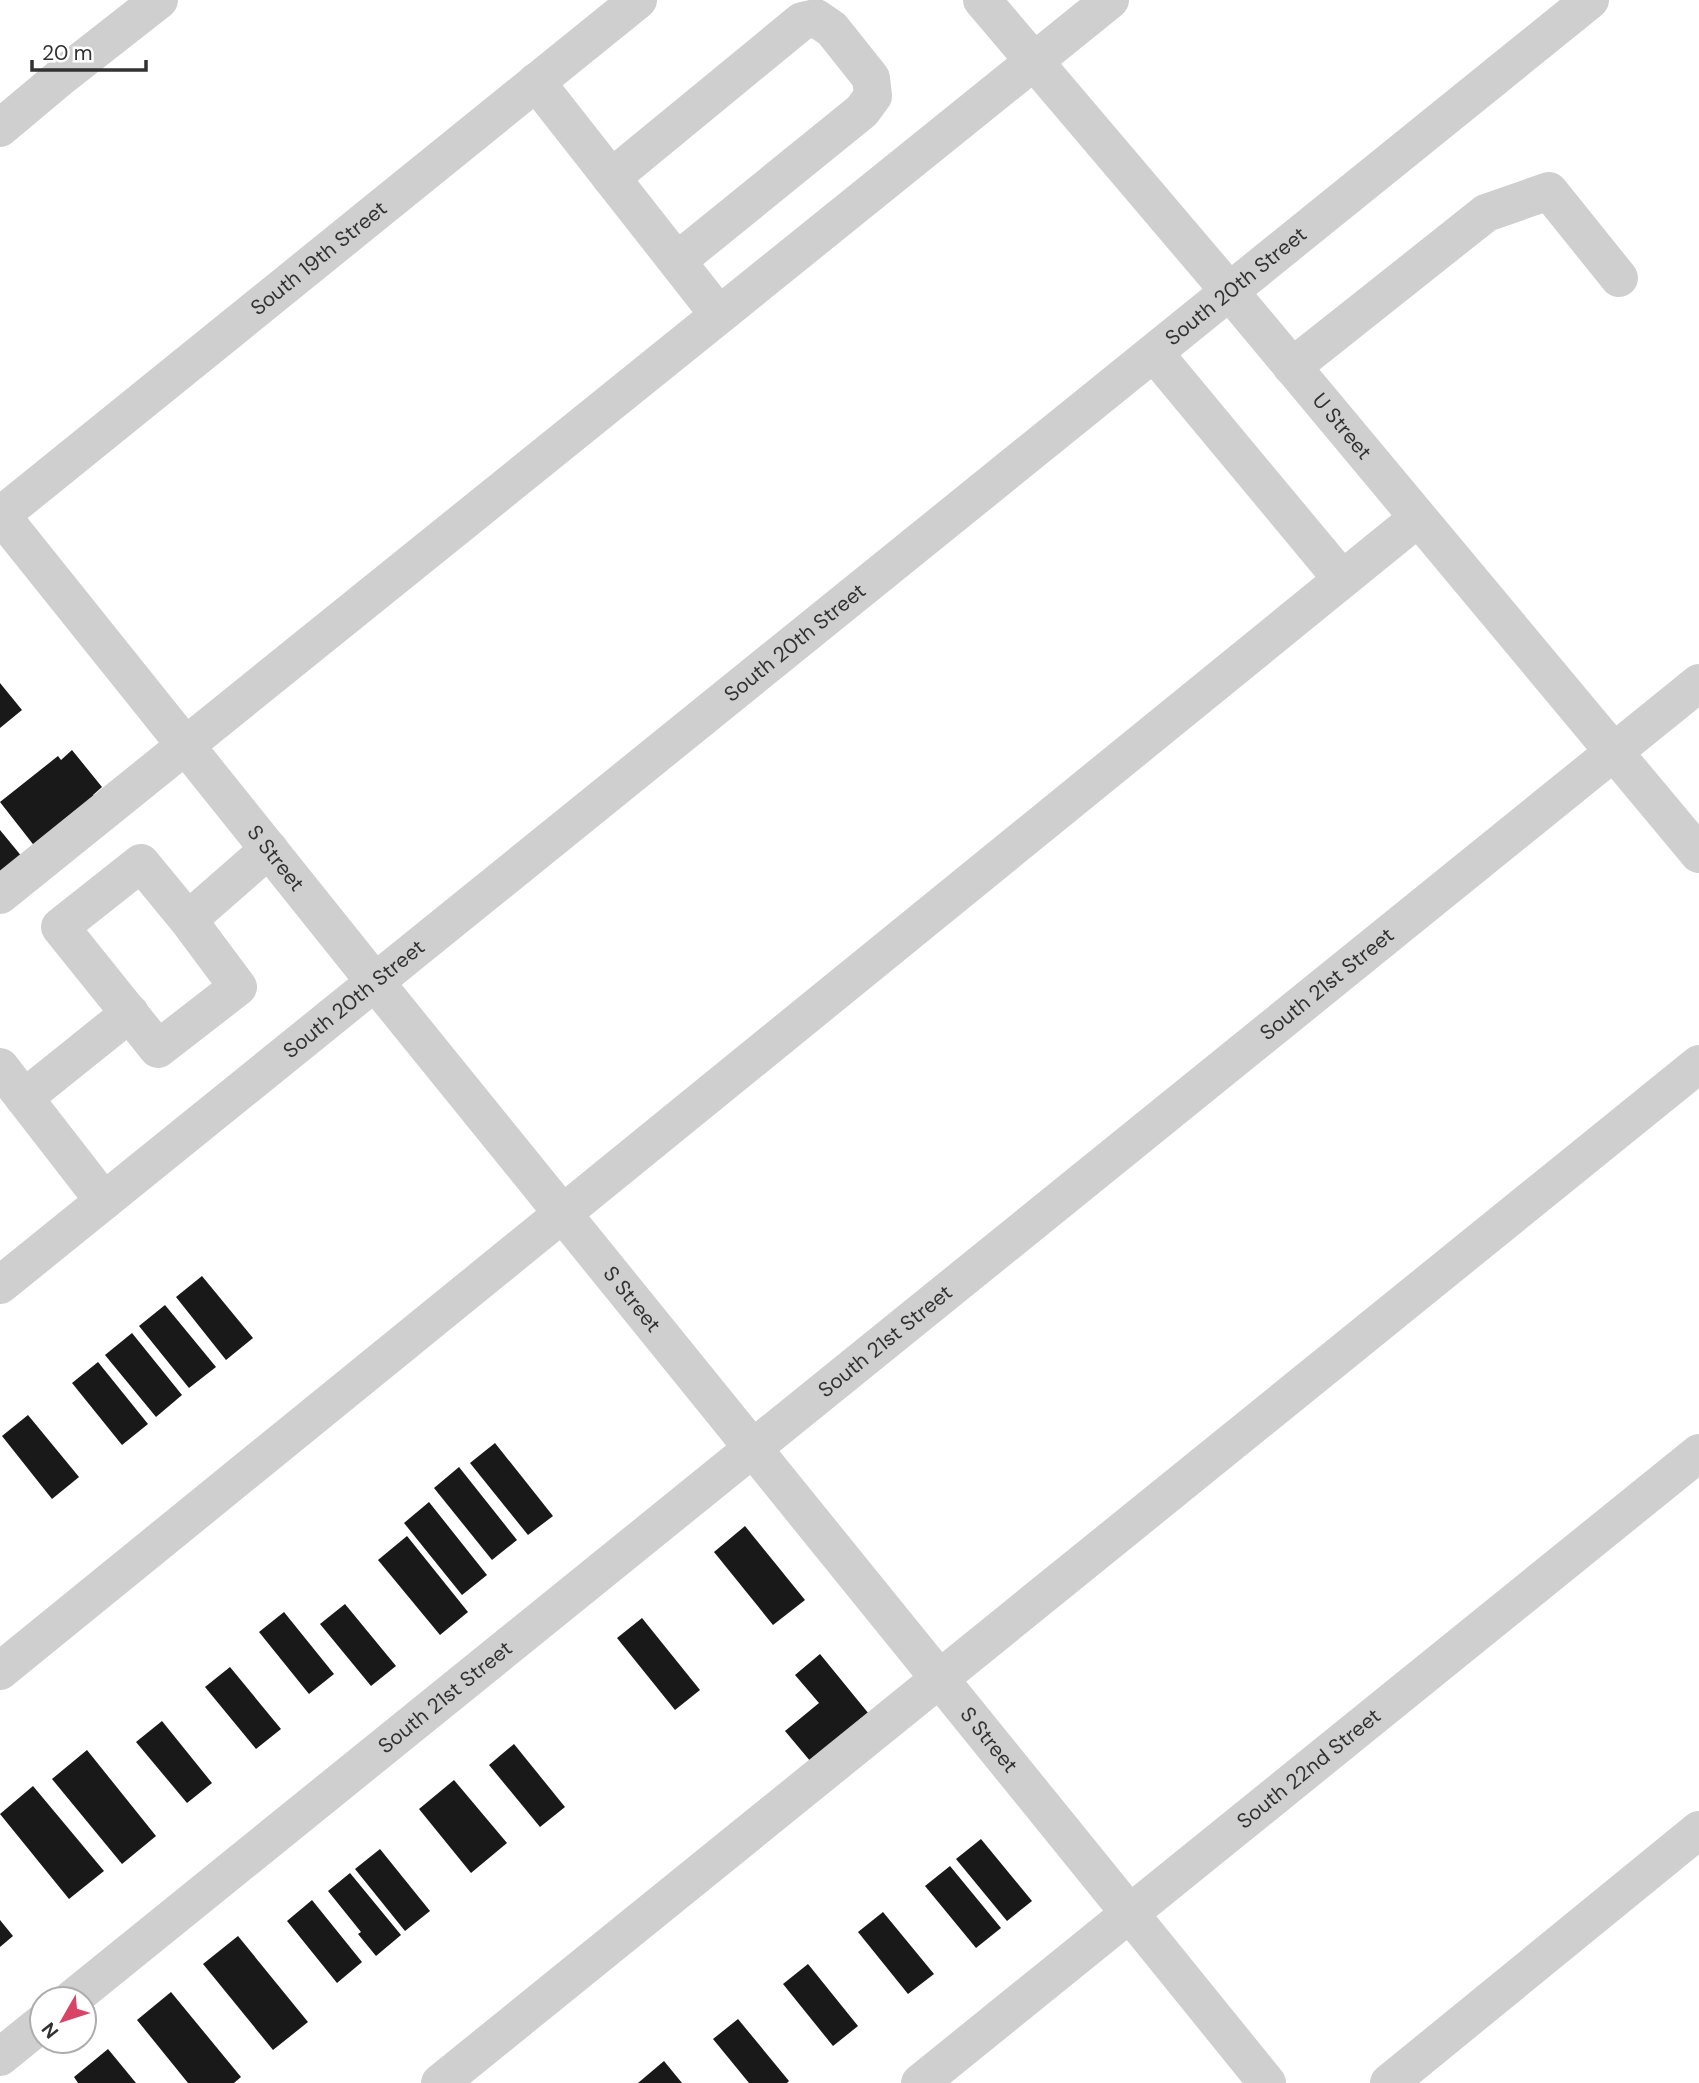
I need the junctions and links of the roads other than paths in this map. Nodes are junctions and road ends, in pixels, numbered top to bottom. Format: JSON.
{"nodes":[{"id":1,"x":159,"y":0,"type":"edge"},
{"id":2,"x":638,"y":0,"type":"edge"},
{"id":3,"x":982,"y":0,"type":"edge"},
{"id":4,"x":1110,"y":0,"type":"edge"},
{"id":5,"x":1590,"y":0,"type":"edge"},
{"id":6,"x":1034,"y":61,"type":"junction"},
{"id":7,"x":536,"y":82,"type":"junction"},
{"id":8,"x":0,"y":128,"type":"edge"},
{"id":9,"x":611,"y":178,"type":"junction"},
{"id":10,"x":677,"y":261,"type":"junction"},
{"id":11,"x":1619,"y":278,"type":"dead end"},
{"id":12,"x":1230,"y":292,"type":"junction"},
{"id":13,"x":719,"y":315,"type":"junction"},
{"id":14,"x":1154,"y":353,"type":"junction"},
{"id":15,"x":1292,"y":367,"type":"junction"},
{"id":16,"x":0,"y":515,"type":"edge"},
{"id":17,"x":1418,"y":518,"type":"junction"},
{"id":18,"x":1342,"y":579,"type":"junction"},
{"id":19,"x":1699,"y":682,"type":"edge"},
{"id":20,"x":186,"y":745,"type":"junction"},
{"id":21,"x":1613,"y":752,"type":"junction"},
{"id":22,"x":269,"y":849,"type":"junction"},
{"id":23,"x":1699,"y":854,"type":"edge"},
{"id":24,"x":0,"y":895,"type":"edge"},
{"id":25,"x":188,"y":919,"type":"junction"},
{"id":26,"x":375,"y":982,"type":"junction"},
{"id":27,"x":130,"y":1013,"type":"junction"},
{"id":28,"x":1699,"y":1064,"type":"edge"},
{"id":29,"x":0,"y":1067,"type":"edge"},
{"id":30,"x":24,"y":1098,"type":"junction"},
{"id":31,"x":104,"y":1201,"type":"junction"},
{"id":32,"x":563,"y":1214,"type":"junction"},
{"id":33,"x":0,"y":1285,"type":"edge"},
{"id":34,"x":752,"y":1448,"type":"junction"},
{"id":35,"x":1699,"y":1453,"type":"edge"},
{"id":36,"x":0,"y":1671,"type":"edge"},
{"id":37,"x":938,"y":1678,"type":"junction"},
{"id":38,"x":1699,"y":1830,"type":"edge"},
{"id":39,"x":1129,"y":1913,"type":"junction"},
{"id":40,"x":89,"y":1985,"type":"edge"},
{"id":41,"x":28,"y":2034,"type":"edge"},
{"id":42,"x":0,"y":2057,"type":"edge"},
{"id":43,"x":440,"y":2083,"type":"edge"},
{"id":44,"x":920,"y":2083,"type":"edge"},
{"id":45,"x":1267,"y":2083,"type":"edge"},
{"id":46,"x":1389,"y":2083,"type":"edge"}],
"edges":[{"from":1,"to":8,"type":"street"},
{"from":2,"to":7,"type":"street","name":"South 19th Street"},
{"from":3,"to":6,"type":"street","name":"U Street"},
{"from":4,"to":6,"type":"street"},
{"from":5,"to":12,"type":"street","name":"South 20th Street"},
{"from":6,"to":12,"type":"street","name":"U Street"},
{"from":6,"to":13,"type":"street"},
{"from":7,"to":9,"type":"street"},
{"from":7,"to":16,"type":"street","name":"South 19th Street"},
{"from":9,"to":10,"type":"street"},
{"from":9,"to":10,"type":"street"},
{"from":10,"to":13,"type":"street"},
{"from":11,"to":15,"type":"street"},
{"from":12,"to":14,"type":"street","name":"South 20th Street"},
{"from":12,"to":15,"type":"street","name":"U Street"},
{"from":13,"to":20,"type":"street"},
{"from":14,"to":18,"type":"street"},
{"from":14,"to":26,"type":"street","name":"South 20th Street"},
{"from":15,"to":17,"type":"street","name":"U Street"},
{"from":16,"to":20,"type":"street","name":"S Street"},
{"from":17,"to":18,"type":"street"},
{"from":17,"to":21,"type":"street","name":"U Street"},
{"from":18,"to":32,"type":"street"},
{"from":19,"to":21,"type":"street","name":"South 21st Street"},
{"from":20,"to":22,"type":"street","name":"S Street"},
{"from":20,"to":24,"type":"street"},
{"from":21,"to":23,"type":"street","name":"U Street"},
{"from":21,"to":34,"type":"street","name":"South 21st Street"},
{"from":22,"to":25,"type":"street"},
{"from":22,"to":26,"type":"street","name":"S Street"},
{"from":25,"to":27,"type":"street"},
{"from":25,"to":27,"type":"street"},
{"from":26,"to":31,"type":"street","name":"South 20th Street"},
{"from":26,"to":32,"type":"street","name":"S Street"},
{"from":27,"to":30,"type":"street"},
{"from":28,"to":37,"type":"street"},
{"from":29,"to":30,"type":"street"},
{"from":30,"to":31,"type":"street"},
{"from":31,"to":33,"type":"street","name":"South 20th Street"},
{"from":32,"to":34,"type":"street","name":"S Street"},
{"from":32,"to":36,"type":"street"},
{"from":34,"to":37,"type":"street","name":"S Street"},
{"from":34,"to":40,"type":"street","name":"South 21st Street"},
{"from":35,"to":39,"type":"street","name":"South 22nd Street"},
{"from":37,"to":39,"type":"street","name":"S Street"},
{"from":37,"to":43,"type":"street"},
{"from":38,"to":46,"type":"street"},
{"from":39,"to":44,"type":"street","name":"South 22nd Street"},
{"from":39,"to":45,"type":"street","name":"S Street"},
{"from":41,"to":42,"type":"street"}]}
